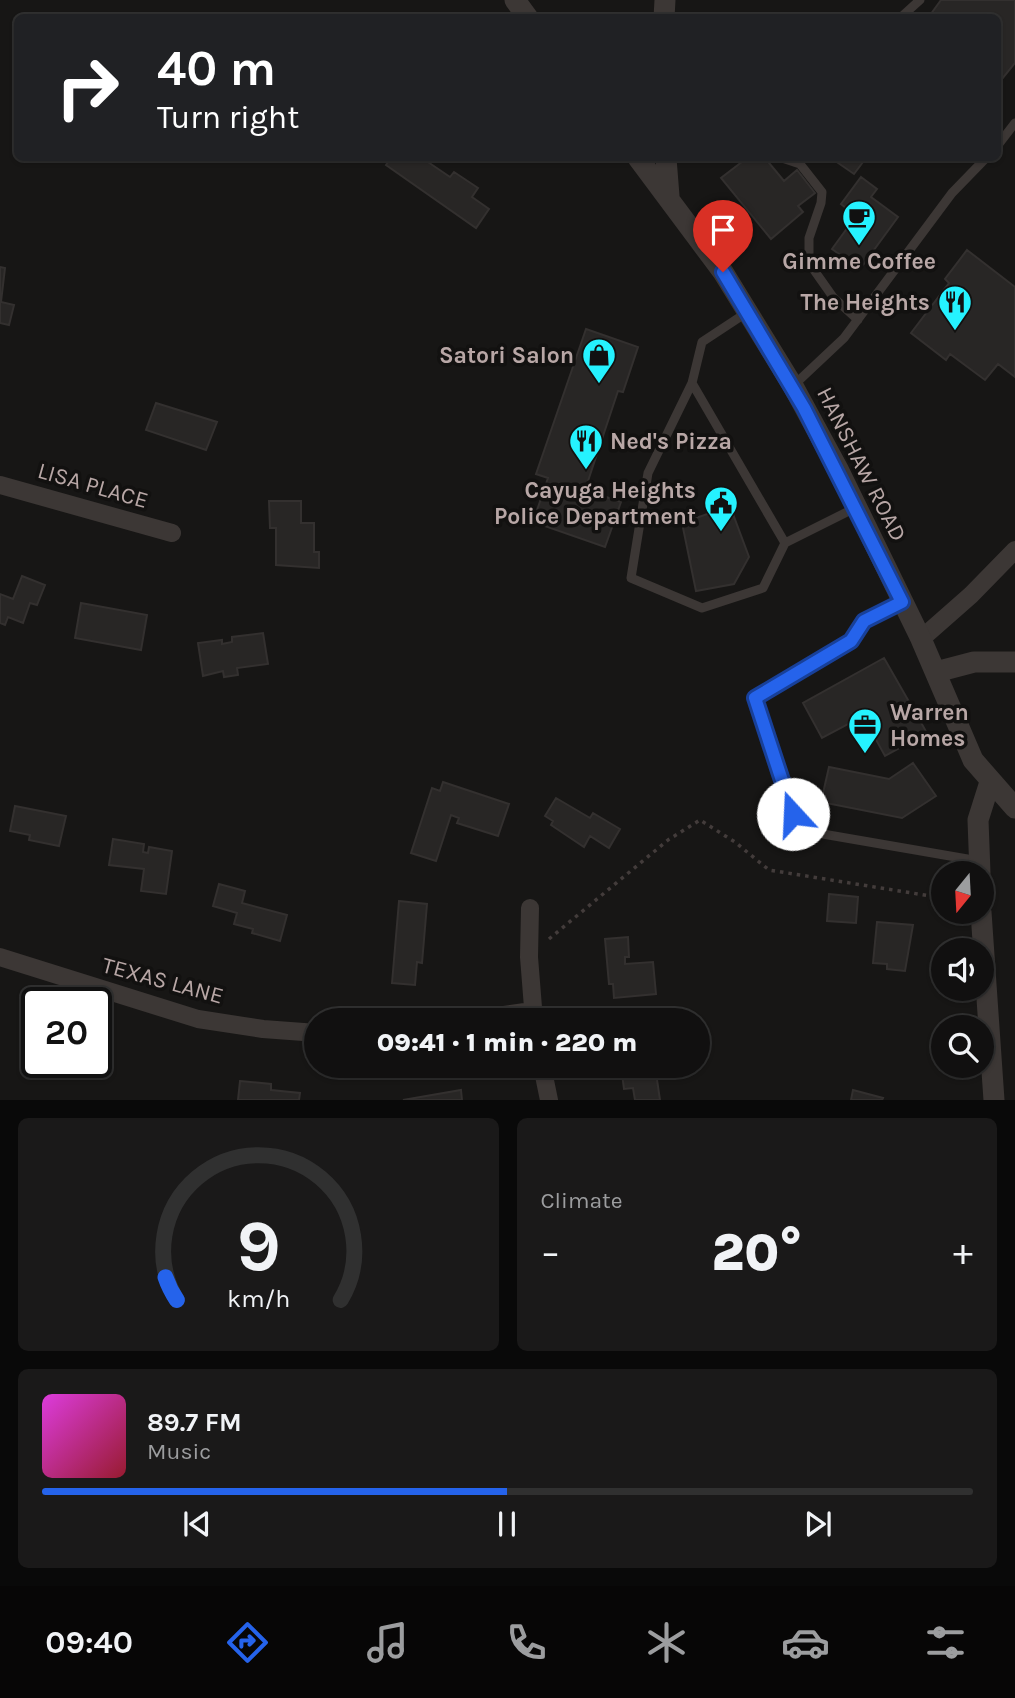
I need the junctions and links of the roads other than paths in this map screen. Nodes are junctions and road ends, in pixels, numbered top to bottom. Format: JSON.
{"nodes":[{"id":1,"x":514,"y":0,"type":"edge"},
{"id":2,"x":920,"y":0,"type":"edge"},
{"id":3,"x":525,"y":14,"type":"edge"},
{"id":4,"x":905,"y":14,"type":"edge"},
{"id":5,"x":1015,"y":122,"type":"edge"},
{"id":6,"x":1001,"y":141,"type":"edge"},
{"id":7,"x":640,"y":161,"type":"edge"},
{"id":8,"x":666,"y":161,"type":"edge"},
{"id":9,"x":791,"y":161,"type":"edge"},
{"id":10,"x":983,"y":161,"type":"edge"},
{"id":11,"x":669,"y":196,"type":"junction"},
{"id":12,"x":748,"y":312,"type":"junction"},
{"id":13,"x":858,"y":320,"type":"junction"},
{"id":14,"x":692,"y":383,"type":"junction"},
{"id":15,"x":793,"y":387,"type":"junction"},
{"id":16,"x":0,"y":485,"type":"edge"},
{"id":17,"x":855,"y":508,"type":"junction"},
{"id":18,"x":172,"y":533,"type":"dead end"},
{"id":19,"x":785,"y":543,"type":"junction"},
{"id":20,"x":1015,"y":550,"type":"edge"},
{"id":21,"x":902,"y":602,"type":"junction"},
{"id":22,"x":921,"y":639,"type":"junction"},
{"id":23,"x":1015,"y":662,"type":"edge"},
{"id":24,"x":936,"y":672,"type":"junction"},
{"id":25,"x":990,"y":782,"type":"junction"},
{"id":26,"x":1015,"y":808,"type":"edge"},
{"id":27,"x":951,"y":861,"type":"edge"},
{"id":28,"x":980,"y":861,"type":"edge"},
{"id":29,"x":530,"y":908,"type":"dead end"},
{"id":30,"x":982,"y":924,"type":"edge"},
{"id":31,"x":0,"y":957,"type":"edge"},
{"id":32,"x":533,"y":1008,"type":"edge"},
{"id":33,"x":304,"y":1032,"type":"edge"},
{"id":34,"x":544,"y":1078,"type":"edge"},
{"id":35,"x":549,"y":1100,"type":"edge"},
{"id":36,"x":994,"y":1100,"type":"edge"}],
"edges":[{"from":1,"to":3,"type":"street"},
{"from":2,"to":4,"type":"lane"},
{"from":5,"to":6,"type":"lane"},
{"from":7,"to":11,"type":"street","name":"HANSHAW ROAD"},
{"from":8,"to":11,"type":"street"},
{"from":9,"to":13,"type":"lane"},
{"from":10,"to":13,"type":"lane"},
{"from":11,"to":12,"type":"street","name":"HANSHAW ROAD"},
{"from":12,"to":14,"type":"lane"},
{"from":12,"to":15,"type":"street","name":"HANSHAW ROAD"},
{"from":13,"to":15,"type":"lane"},
{"from":14,"to":19,"type":"lane"},
{"from":14,"to":19,"type":"lane"},
{"from":15,"to":17,"type":"street","name":"HANSHAW ROAD"},
{"from":16,"to":18,"type":"street","name":"LISA PLACE"},
{"from":17,"to":19,"type":"lane"},
{"from":17,"to":21,"type":"street","name":"HANSHAW ROAD"},
{"from":20,"to":22,"type":"street"},
{"from":21,"to":22,"type":"street","name":"HANSHAW ROAD"},
{"from":21,"to":27,"type":"lane"},
{"from":22,"to":24,"type":"street","name":"HANSHAW ROAD"},
{"from":23,"to":24,"type":"street"},
{"from":24,"to":25,"type":"street","name":"HANSHAW ROAD"},
{"from":25,"to":26,"type":"street","name":"HANSHAW ROAD"},
{"from":25,"to":28,"type":"street"},
{"from":29,"to":32,"type":"street"},
{"from":30,"to":36,"type":"street"},
{"from":31,"to":33,"type":"street","name":"TEXAS LANE"},
{"from":34,"to":35,"type":"street"}]}
